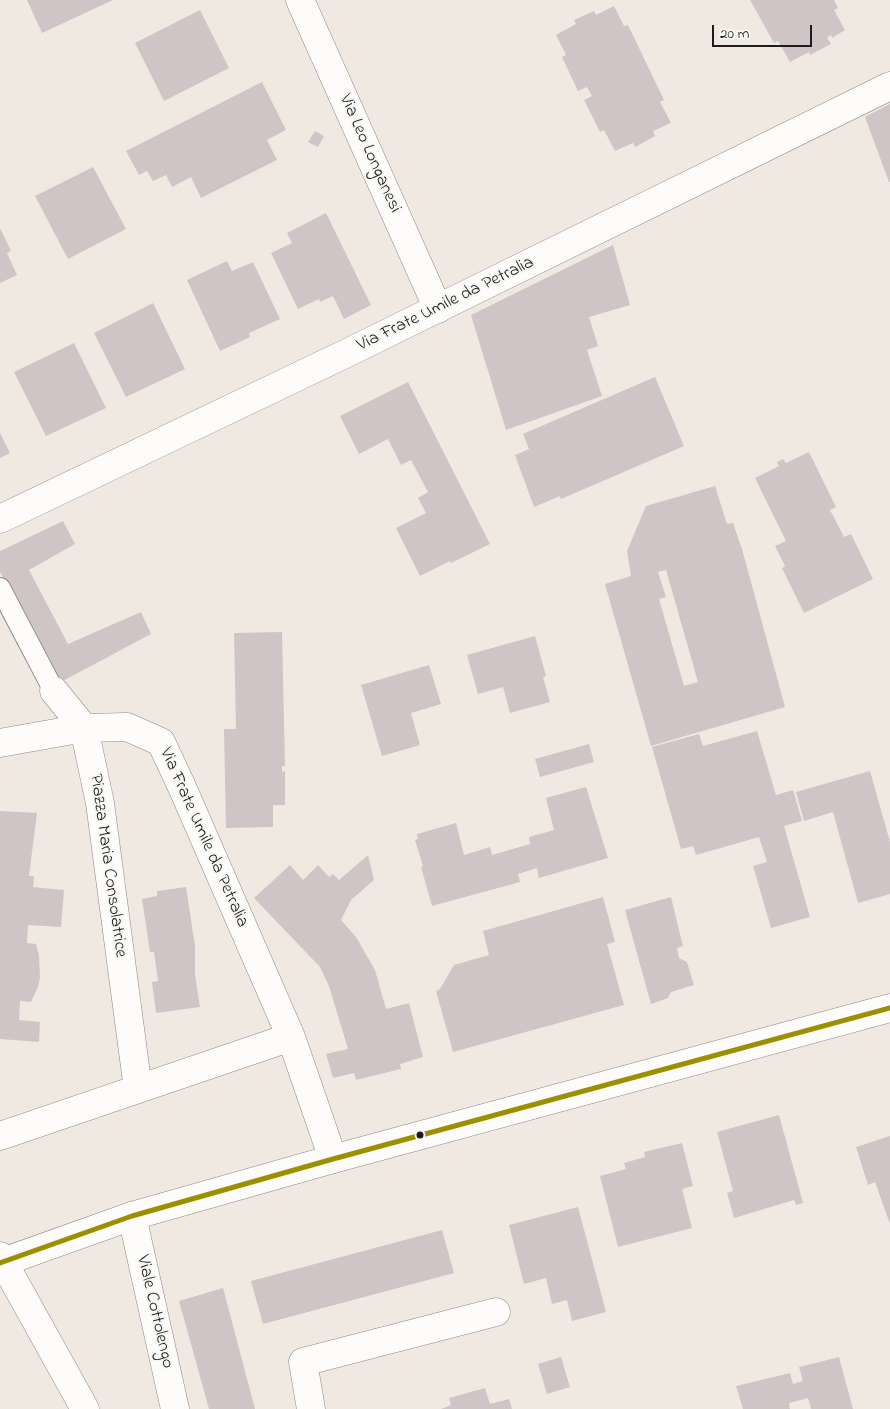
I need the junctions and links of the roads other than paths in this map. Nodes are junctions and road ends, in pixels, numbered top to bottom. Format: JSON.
{"nodes":[{"id":1,"x":300,"y":0,"type":"edge"},
{"id":2,"x":890,"y":86,"type":"edge"},
{"id":3,"x":438,"y":309,"type":"junction"},
{"id":4,"x":0,"y":519,"type":"edge"},
{"id":5,"x":0,"y":588,"type":"edge"},
{"id":6,"x":54,"y":691,"type":"joint"},
{"id":7,"x":84,"y":728,"type":"junction"},
{"id":8,"x":0,"y":743,"type":"edge"},
{"id":9,"x":890,"y":1008,"type":"edge"},
{"id":10,"x":291,"y":1037,"type":"junction"},
{"id":11,"x":138,"y":1089,"type":"junction"},
{"id":12,"x":0,"y":1136,"type":"edge"},
{"id":13,"x":333,"y":1159,"type":"junction"},
{"id":14,"x":132,"y":1216,"type":"junction"},
{"id":15,"x":1,"y":1260,"type":"edge"},
{"id":16,"x":496,"y":1312,"type":"dead end"},
{"id":17,"x":85,"y":1409,"type":"edge"},
{"id":18,"x":176,"y":1409,"type":"edge"},
{"id":19,"x":311,"y":1409,"type":"edge"}],
"edges":[{"from":1,"to":3,"type":"street","name":"Via Leo Longanesi"},
{"from":2,"to":3,"type":"street","name":"Via Frate Umile da Petralia"},
{"from":3,"to":4,"type":"street","name":"Via Frate Umile da Petralia"},
{"from":5,"to":6,"type":"lane"},
{"from":6,"to":7,"type":"street"},
{"from":7,"to":8,"type":"street"},
{"from":7,"to":10,"type":"street","name":"Via Frate Umile da Petralia"},
{"from":7,"to":11,"type":"street","name":"Piazza Maria Consolatrice"},
{"from":9,"to":13,"type":"street"},
{"from":10,"to":11,"type":"street"},
{"from":10,"to":13,"type":"street","name":"Via Frate Umile da Petralia"},
{"from":11,"to":12,"type":"street"},
{"from":13,"to":14,"type":"street"},
{"from":14,"to":15,"type":"street"},
{"from":14,"to":18,"type":"street","name":"Viale Cottolengo"},
{"from":15,"to":17,"type":"street"},
{"from":16,"to":19,"type":"street"}]}
